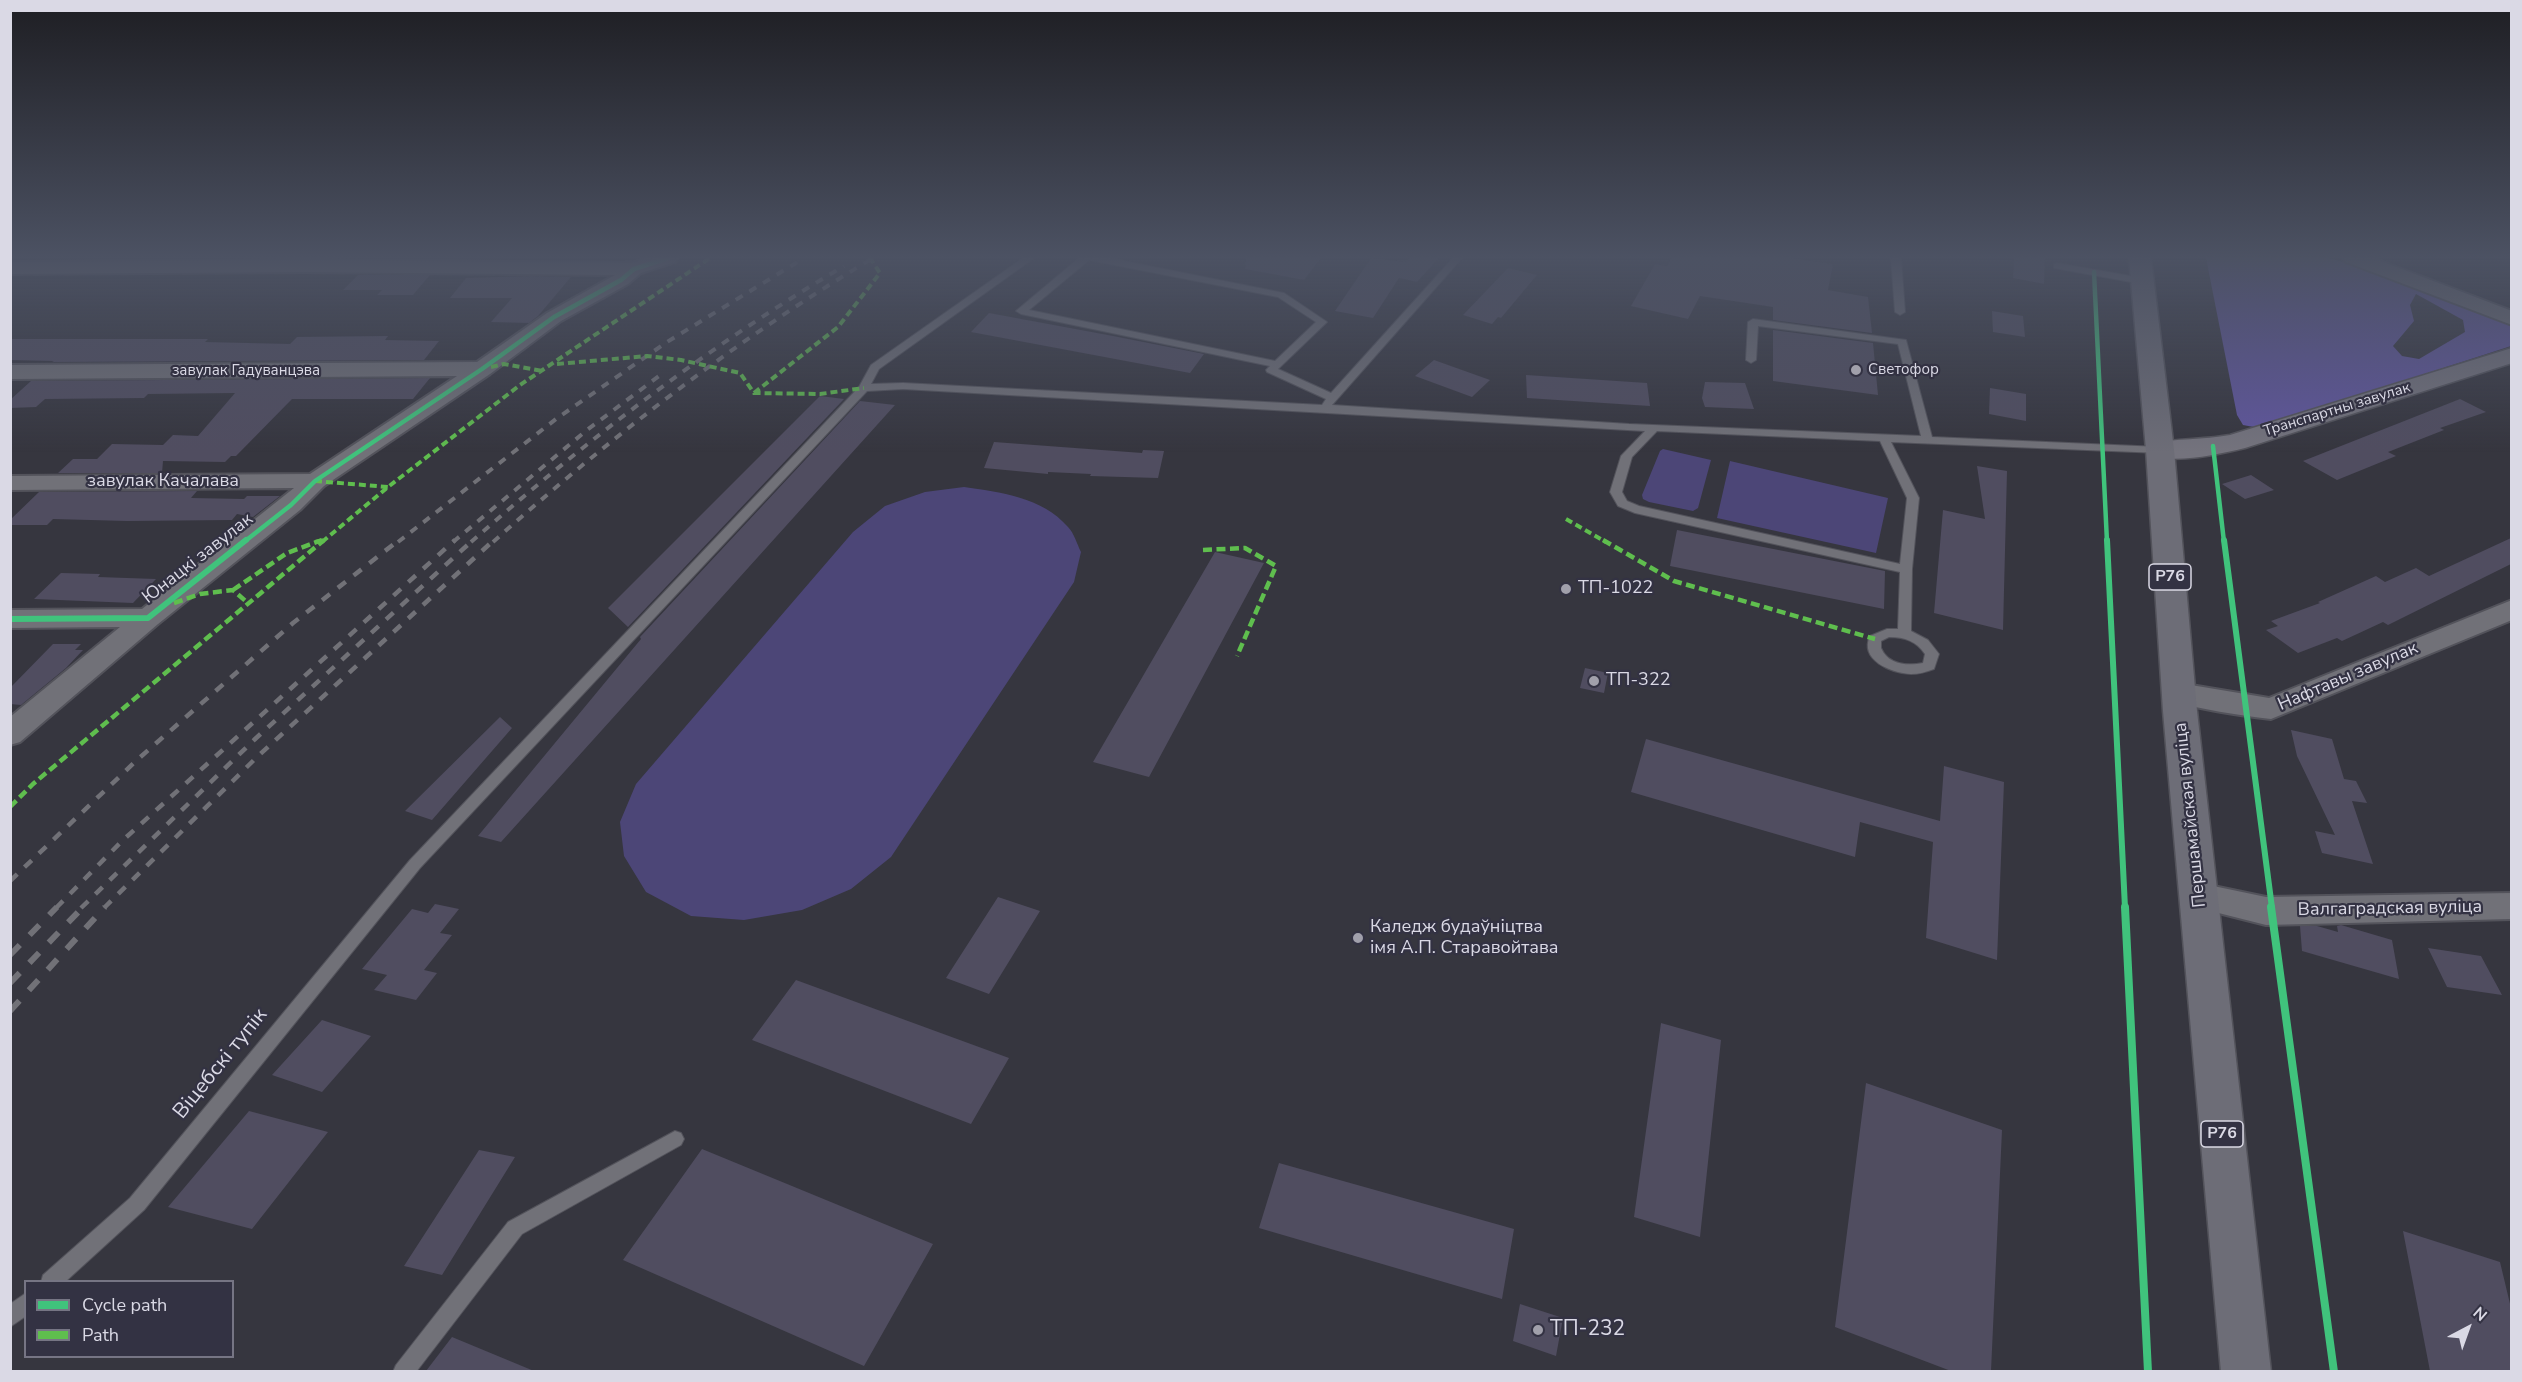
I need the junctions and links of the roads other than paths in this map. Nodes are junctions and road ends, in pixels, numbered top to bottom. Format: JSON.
{"nodes":[{"id":1,"x":545,"y":322,"type":"edge"},
{"id":2,"x":938,"y":322,"type":"edge"},
{"id":3,"x":1077,"y":322,"type":"edge"},
{"id":4,"x":1321,"y":322,"type":"edge"},
{"id":5,"x":1400,"y":322,"type":"edge"},
{"id":6,"x":1753,"y":322,"type":"edge"},
{"id":7,"x":1757,"y":322,"type":"edge"},
{"id":8,"x":2147,"y":322,"type":"edge"},
{"id":9,"x":2511,"y":355,"type":"edge"},
{"id":10,"x":1751,"y":360,"type":"dead end"},
{"id":11,"x":1277,"y":364,"type":"junction"},
{"id":12,"x":482,"y":369,"type":"junction"},
{"id":13,"x":10,"y":372,"type":"edge"},
{"id":14,"x":864,"y":388,"type":"junction"},
{"id":15,"x":1332,"y":398,"type":"junction"},
{"id":16,"x":1324,"y":408,"type":"junction"},
{"id":17,"x":1653,"y":429,"type":"junction"},
{"id":18,"x":1884,"y":438,"type":"junction"},
{"id":19,"x":1927,"y":440,"type":"junction"},
{"id":20,"x":2160,"y":450,"type":"junction"},
{"id":21,"x":315,"y":481,"type":"junction"},
{"id":22,"x":10,"y":483,"type":"edge"},
{"id":23,"x":1906,"y":569,"type":"junction"},
{"id":24,"x":2511,"y":609,"type":"edge"},
{"id":25,"x":148,"y":618,"type":"junction"},
{"id":26,"x":10,"y":619,"type":"edge"},
{"id":27,"x":1904,"y":634,"type":"dead end"},
{"id":28,"x":2179,"y":693,"type":"junction"},
{"id":29,"x":10,"y":734,"type":"edge"},
{"id":30,"x":2199,"y":896,"type":"junction"},
{"id":31,"x":2511,"y":906,"type":"edge"},
{"id":32,"x":675,"y":1138,"type":"dead end"},
{"id":33,"x":51,"y":1280,"type":"edge"},
{"id":34,"x":24,"y":1306,"type":"edge"},
{"id":35,"x":10,"y":1317,"type":"edge"},
{"id":36,"x":403,"y":1371,"type":"edge"},
{"id":37,"x":2246,"y":1371,"type":"edge"}],
"edges":[{"from":1,"to":12,"type":"street","name":"Юнацкі завулак"},
{"from":2,"to":14,"type":"lane","name":"Віцебскі тупік"},
{"from":3,"to":11,"type":"lane"},
{"from":4,"to":11,"type":"lane"},
{"from":5,"to":15,"type":"lane"},
{"from":6,"to":10,"type":"lane"},
{"from":7,"to":19,"type":"lane"},
{"from":8,"to":20,"type":"main road","name":"Першамайская вуліца","number":"Р76"},
{"from":9,"to":20,"type":"main road","name":"Транспартны завулак"},
{"from":11,"to":15,"type":"lane"},
{"from":12,"to":13,"type":"street","name":"завулак Гадуванцэва"},
{"from":12,"to":21,"type":"street","name":"Юнацкі завулак"},
{"from":14,"to":16,"type":"lane"},
{"from":14,"to":33,"type":"lane","name":"Віцебскі тупік"},
{"from":15,"to":16,"type":"lane"},
{"from":16,"to":17,"type":"lane"},
{"from":17,"to":18,"type":"lane"},
{"from":17,"to":23,"type":"lane"},
{"from":18,"to":19,"type":"lane"},
{"from":18,"to":23,"type":"lane"},
{"from":19,"to":20,"type":"lane"},
{"from":20,"to":28,"type":"main road","name":"Першамайская вуліца","number":"Р76"},
{"from":21,"to":22,"type":"street","name":"завулак Качалава"},
{"from":21,"to":25,"type":"street","name":"Юнацкі завулак"},
{"from":23,"to":27,"type":"lane"},
{"from":24,"to":28,"type":"street","name":"Нафтавы завулак"},
{"from":25,"to":26,"type":"street","name":"Юнацкі завулак"},
{"from":25,"to":29,"type":"street"},
{"from":28,"to":30,"type":"main road","name":"Першамайская вуліца","number":"Р76"},
{"from":30,"to":31,"type":"street","name":"Валгаградская вуліца"},
{"from":30,"to":37,"type":"main road","name":"Першамайская вуліца","number":"Р76"},
{"from":32,"to":36,"type":"lane"},
{"from":34,"to":35,"type":"lane"}]}
